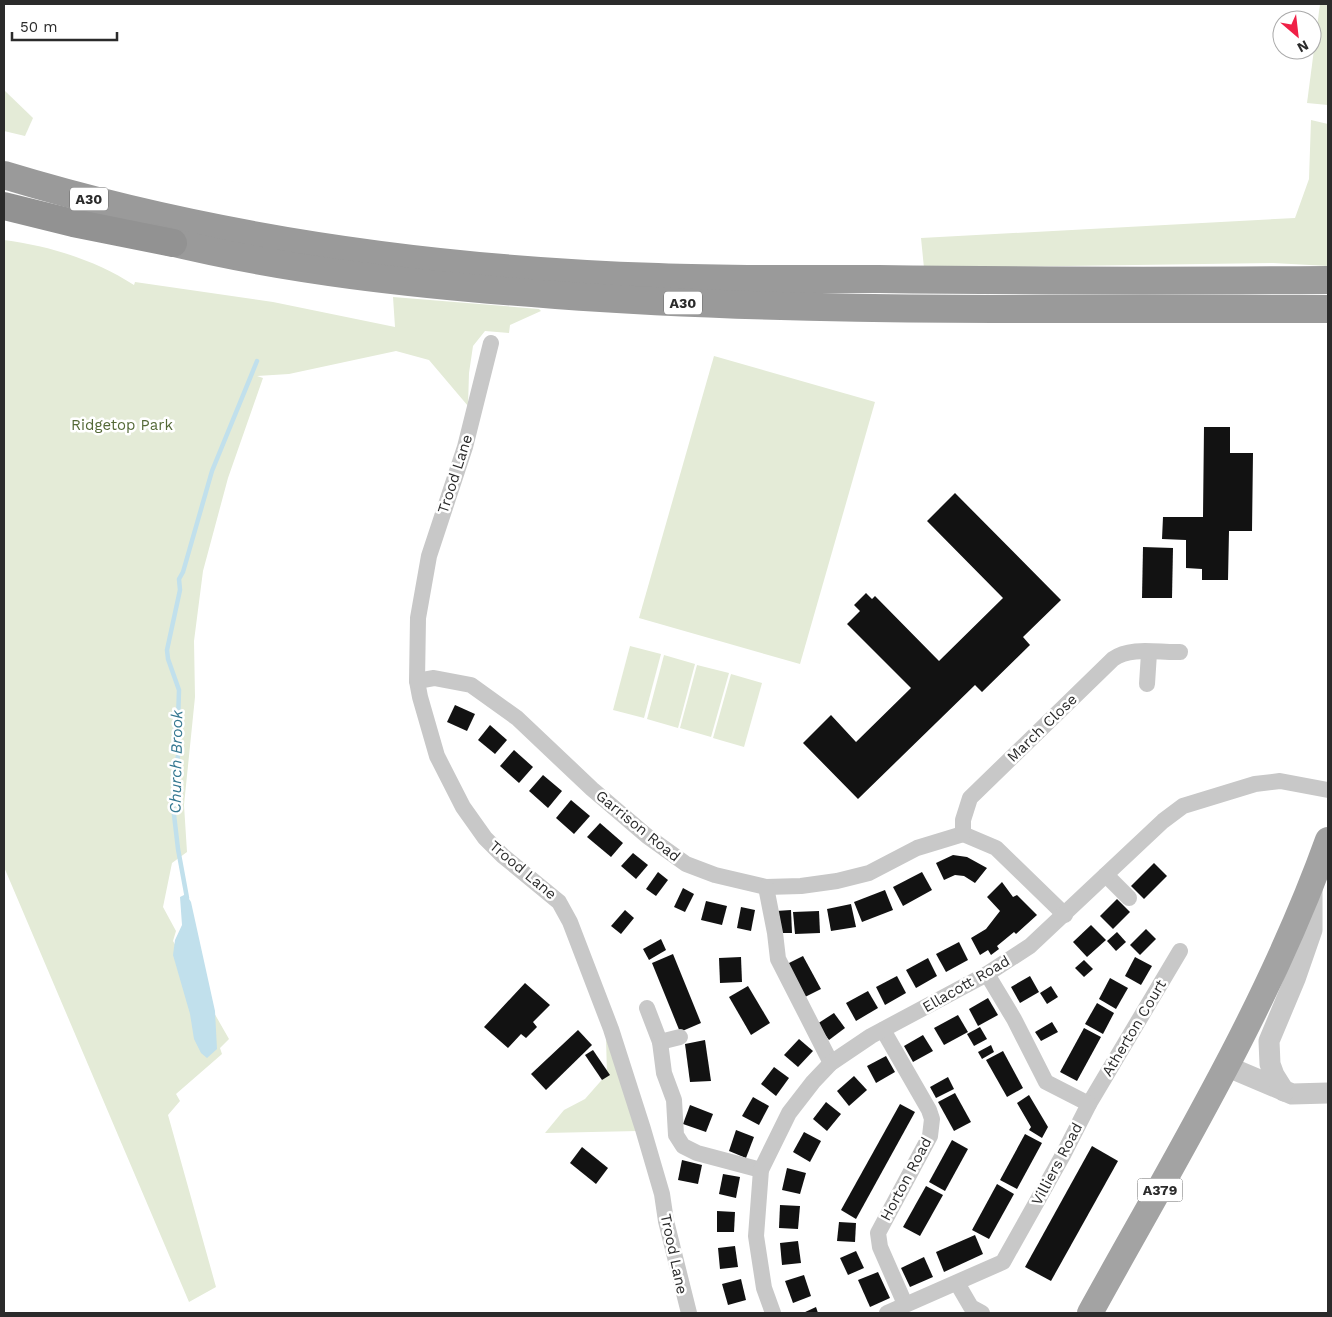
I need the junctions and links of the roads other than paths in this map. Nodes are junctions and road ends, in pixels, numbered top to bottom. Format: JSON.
{"nodes":[{"id":1,"x":4,"y":176,"type":"edge"},
{"id":2,"x":4,"y":198,"type":"edge"},
{"id":3,"x":4,"y":206,"type":"edge"},
{"id":4,"x":173,"y":242,"type":"junction"},
{"id":5,"x":1328,"y":280,"type":"edge"},
{"id":6,"x":1328,"y":309,"type":"edge"},
{"id":7,"x":491,"y":343,"type":"dead end"},
{"id":8,"x":1180,"y":652,"type":"dead end"},
{"id":9,"x":1149,"y":653,"type":"junction"},
{"id":10,"x":417,"y":681,"type":"junction"},
{"id":11,"x":1147,"y":684,"type":"dead end"},
{"id":12,"x":1328,"y":790,"type":"edge"},
{"id":13,"x":963,"y":834,"type":"junction"},
{"id":14,"x":1328,"y":840,"type":"edge"},
{"id":15,"x":1106,"y":875,"type":"junction"},
{"id":16,"x":1312,"y":885,"type":"junction"},
{"id":17,"x":766,"y":887,"type":"junction"},
{"id":18,"x":1129,"y":898,"type":"dead end"},
{"id":19,"x":1065,"y":915,"type":"junction"},
{"id":20,"x":1180,"y":951,"type":"dead end"},
{"id":21,"x":987,"y":974,"type":"junction"},
{"id":22,"x":647,"y":1008,"type":"dead end"},
{"id":23,"x":883,"y":1030,"type":"junction"},
{"id":24,"x":680,"y":1037,"type":"dead end"},
{"id":25,"x":660,"y":1042,"type":"junction"},
{"id":26,"x":831,"y":1063,"type":"junction"},
{"id":27,"x":1226,"y":1066,"type":"junction"},
{"id":28,"x":1284,"y":1090,"type":"junction"},
{"id":29,"x":1328,"y":1094,"type":"edge"},
{"id":30,"x":1089,"y":1104,"type":"junction"},
{"id":31,"x":761,"y":1170,"type":"junction"},
{"id":32,"x":957,"y":1283,"type":"junction"},
{"id":33,"x":905,"y":1304,"type":"junction"},
{"id":34,"x":689,"y":1313,"type":"edge"},
{"id":35,"x":773,"y":1313,"type":"edge"},
{"id":36,"x":887,"y":1313,"type":"edge"},
{"id":37,"x":982,"y":1313,"type":"edge"},
{"id":38,"x":1090,"y":1313,"type":"edge"}],
"edges":[{"from":1,"to":5,"type":"highway","number":"A30"},
{"from":2,"to":4,"type":"highway","number":"A30"},
{"from":3,"to":4,"type":"highway"},
{"from":4,"to":6,"type":"highway","number":"A30"},
{"from":7,"to":10,"type":"street","name":"Trood Lane"},
{"from":8,"to":9,"type":"street","name":"March Close"},
{"from":9,"to":11,"type":"street"},
{"from":9,"to":13,"type":"street","name":"March Close"},
{"from":10,"to":17,"type":"street","name":"Garrison Road"},
{"from":10,"to":34,"type":"street","name":"Trood Lane"},
{"from":12,"to":15,"type":"street","name":"Ellacott Road"},
{"from":13,"to":17,"type":"street","name":"Garrison Road"},
{"from":13,"to":19,"type":"street"},
{"from":14,"to":16,"type":"main road","number":"A379"},
{"from":15,"to":18,"type":"street"},
{"from":15,"to":19,"type":"street","name":"Ellacott Road"},
{"from":16,"to":27,"type":"main road","number":"A379"},
{"from":16,"to":28,"type":"street"},
{"from":17,"to":26,"type":"street"},
{"from":19,"to":21,"type":"street","name":"Ellacott Road"},
{"from":20,"to":30,"type":"street","name":"Atherton Court"},
{"from":21,"to":23,"type":"street","name":"Ellacott Road"},
{"from":21,"to":30,"type":"street","name":"Villiers Road"},
{"from":22,"to":25,"type":"street"},
{"from":23,"to":26,"type":"street","name":"Ellacott Road"},
{"from":23,"to":33,"type":"street","name":"Horton Road"},
{"from":24,"to":25,"type":"street"},
{"from":25,"to":31,"type":"street"},
{"from":26,"to":31,"type":"street","name":"Ellacott Road"},
{"from":27,"to":28,"type":"street"},
{"from":27,"to":38,"type":"main road","number":"A379"},
{"from":28,"to":29,"type":"street"},
{"from":30,"to":32,"type":"street","name":"Villiers Road"},
{"from":31,"to":35,"type":"street","name":"Ellacott Road"},
{"from":32,"to":33,"type":"street","name":"Villiers Road"},
{"from":32,"to":37,"type":"street"},
{"from":33,"to":36,"type":"street","name":"Villiers Road"}]}
